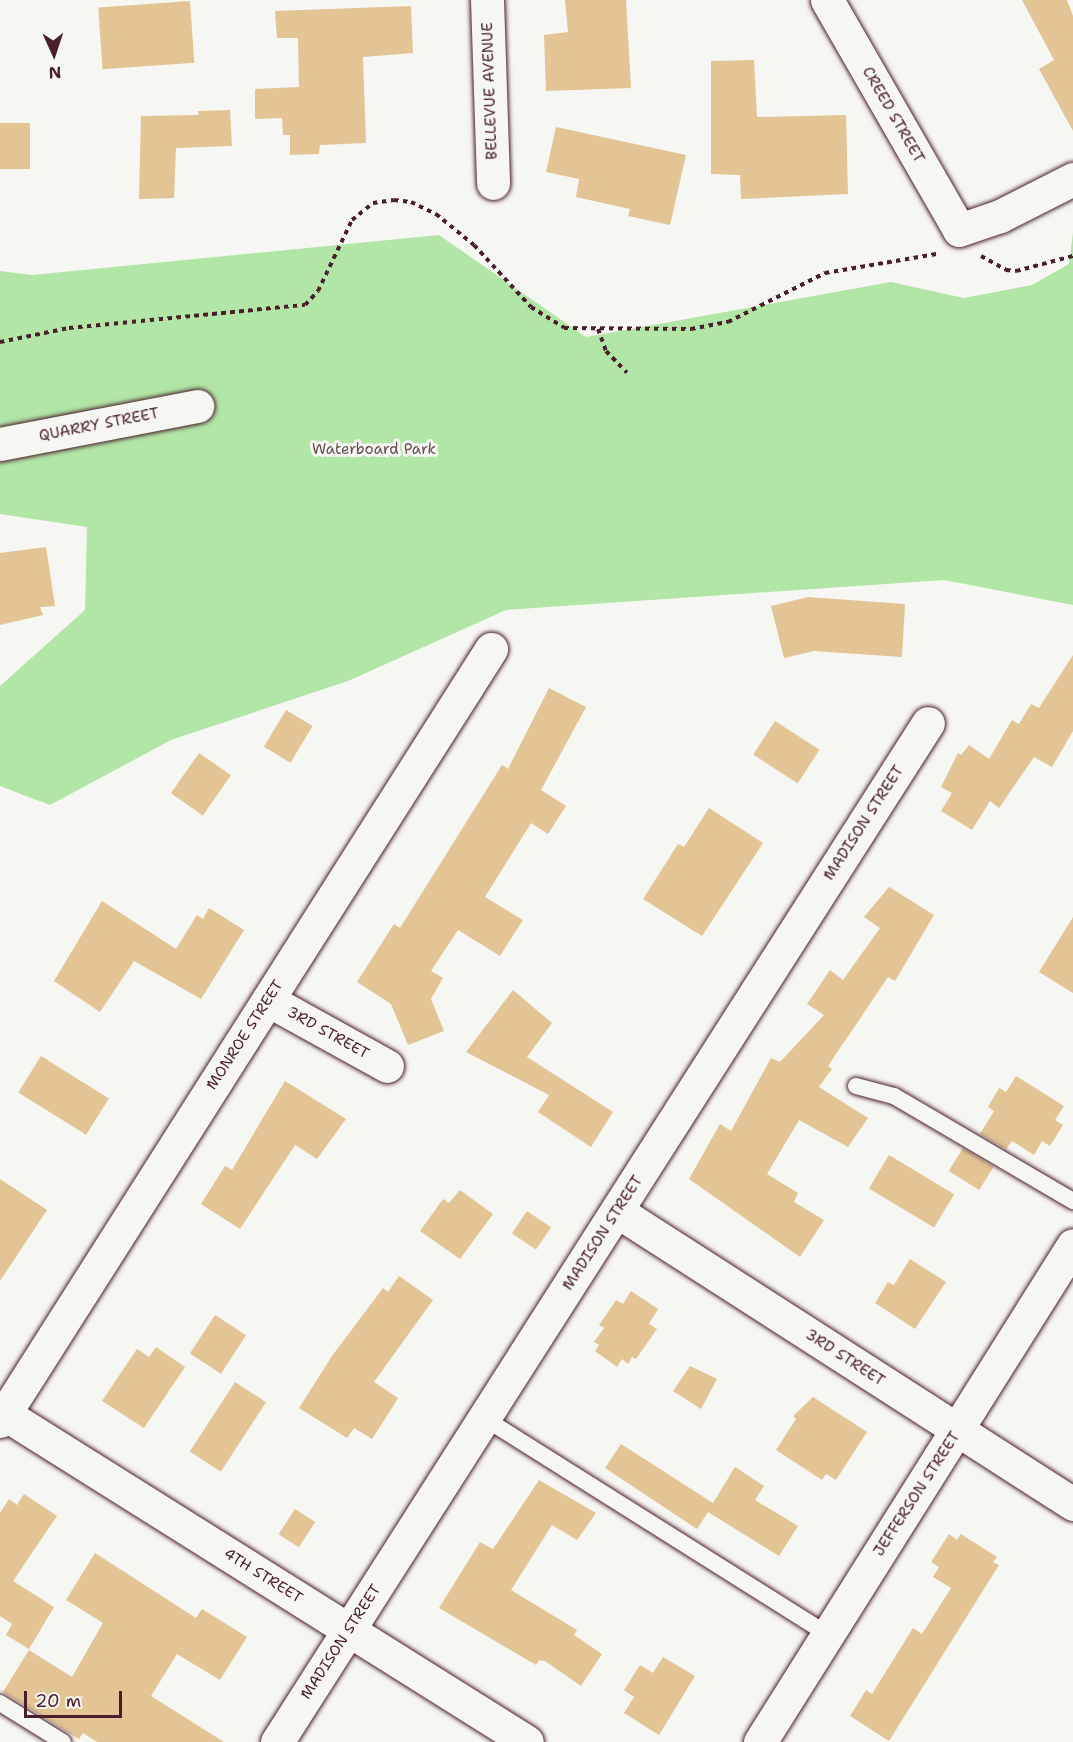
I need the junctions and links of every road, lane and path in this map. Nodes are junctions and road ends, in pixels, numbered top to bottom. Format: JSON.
{"nodes":[{"id":1,"x":487,"y":0,"type":"edge"},
{"id":2,"x":827,"y":0,"type":"edge"},
{"id":3,"x":1073,"y":179,"type":"edge"},
{"id":4,"x":493,"y":183,"type":"dead end"},
{"id":5,"x":965,"y":239,"type":"junction"},
{"id":6,"x":1073,"y":256,"type":"edge"},
{"id":7,"x":598,"y":329,"type":"junction"},
{"id":8,"x":0,"y":342,"type":"edge"},
{"id":9,"x":627,"y":373,"type":"dead end"},
{"id":10,"x":197,"y":406,"type":"dead end"},
{"id":11,"x":0,"y":444,"type":"edge"},
{"id":12,"x":491,"y":649,"type":"dead end"},
{"id":13,"x":928,"y":723,"type":"dead end"},
{"id":14,"x":268,"y":1000,"type":"junction"},
{"id":15,"x":387,"y":1065,"type":"dead end"},
{"id":16,"x":856,"y":1086,"type":"dead end"},
{"id":17,"x":1073,"y":1201,"type":"edge"},
{"id":18,"x":617,"y":1211,"type":"junction"},
{"id":19,"x":1073,"y":1245,"type":"edge"},
{"id":20,"x":1,"y":1415,"type":"edge"},
{"id":21,"x":483,"y":1418,"type":"junction"},
{"id":22,"x":958,"y":1431,"type":"junction"},
{"id":23,"x":1073,"y":1504,"type":"edge"},
{"id":24,"x":349,"y":1630,"type":"junction"},
{"id":25,"x":826,"y":1634,"type":"junction"},
{"id":26,"x":0,"y":1703,"type":"edge"},
{"id":27,"x":63,"y":1742,"type":"edge"},
{"id":28,"x":277,"y":1742,"type":"edge"},
{"id":29,"x":526,"y":1742,"type":"edge"},
{"id":30,"x":760,"y":1742,"type":"edge"}],
"edges":[{"from":1,"to":4,"type":"street","name":"BELLEVUE AVENUE"},
{"from":2,"to":5,"type":"street","name":"CREED STREET"},
{"from":3,"to":5,"type":"street"},
{"from":5,"to":6,"type":"path"},
{"from":5,"to":7,"type":"path"},
{"from":7,"to":8,"type":"path"},
{"from":7,"to":9,"type":"path"},
{"from":10,"to":11,"type":"street","name":"QUARRY STREET"},
{"from":12,"to":14,"type":"street","name":"MONROE STREET"},
{"from":13,"to":18,"type":"street","name":"MADISON STREET"},
{"from":14,"to":15,"type":"street","name":"3RD STREET"},
{"from":14,"to":20,"type":"street","name":"MONROE STREET"},
{"from":16,"to":17,"type":"lane"},
{"from":18,"to":21,"type":"street","name":"MADISON STREET"},
{"from":18,"to":22,"type":"street","name":"3RD STREET"},
{"from":19,"to":22,"type":"street","name":"JEFFERSON STREET"},
{"from":20,"to":24,"type":"street","name":"4TH STREET"},
{"from":21,"to":24,"type":"street","name":"MADISON STREET"},
{"from":21,"to":25,"type":"lane"},
{"from":22,"to":23,"type":"street","name":"3RD STREET"},
{"from":22,"to":25,"type":"street","name":"JEFFERSON STREET"},
{"from":24,"to":28,"type":"street","name":"MADISON STREET"},
{"from":24,"to":29,"type":"street","name":"4TH STREET"},
{"from":25,"to":30,"type":"street","name":"JEFFERSON STREET"},
{"from":26,"to":27,"type":"lane"}]}
